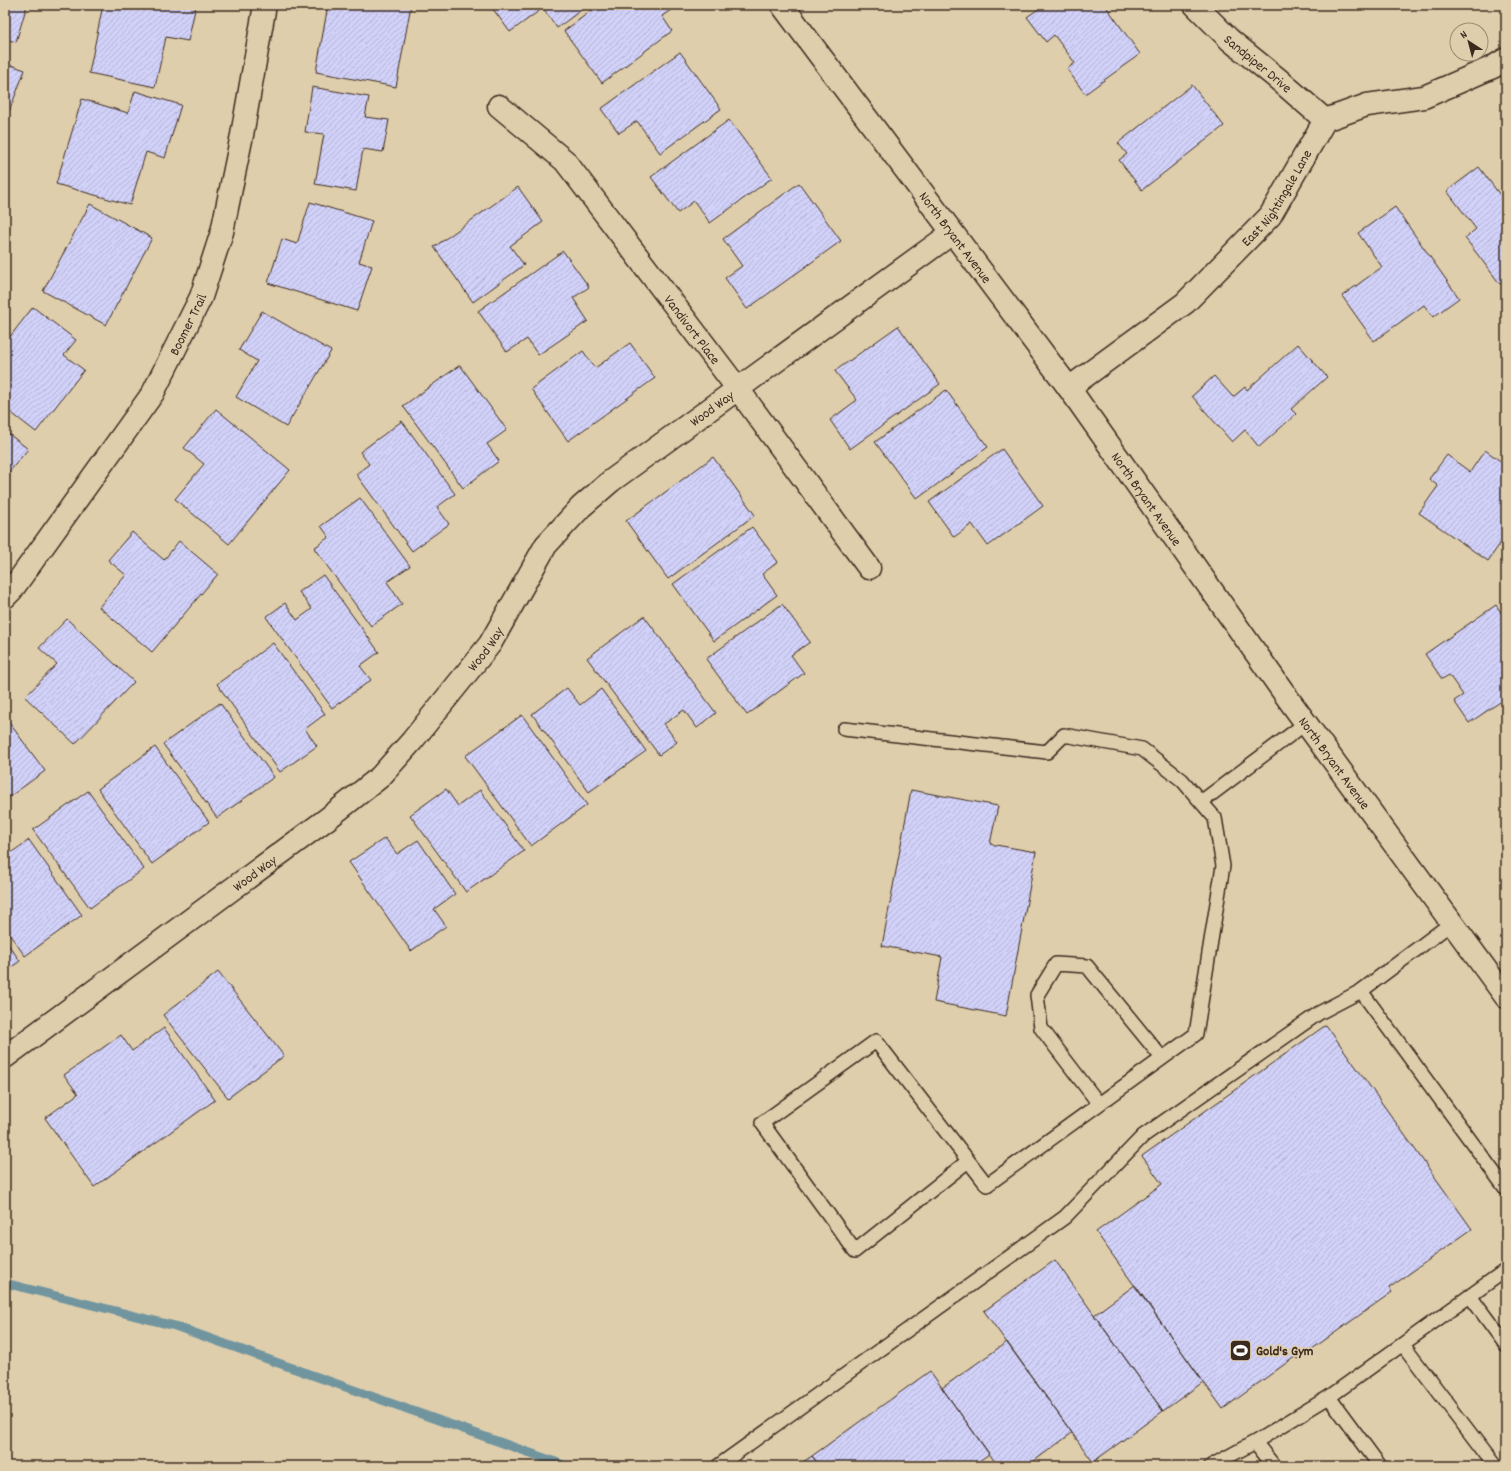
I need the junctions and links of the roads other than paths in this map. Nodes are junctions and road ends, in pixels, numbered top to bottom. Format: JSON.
{"nodes":[{"id":1,"x":265,"y":5,"type":"edge"},
{"id":2,"x":782,"y":5,"type":"edge"},
{"id":3,"x":1195,"y":5,"type":"edge"},
{"id":4,"x":1506,"y":59,"type":"edge"},
{"id":5,"x":499,"y":106,"type":"dead end"},
{"id":6,"x":1325,"y":120,"type":"junction"},
{"id":7,"x":952,"y":233,"type":"junction"},
{"id":8,"x":1068,"y":388,"type":"junction"},
{"id":9,"x":738,"y":389,"type":"junction"},
{"id":10,"x":868,"y":568,"type":"dead end"},
{"id":11,"x":5,"y":597,"type":"edge"},
{"id":12,"x":1306,"y":723,"type":"junction"},
{"id":13,"x":844,"y":729,"type":"dead end"},
{"id":14,"x":1201,"y":802,"type":"junction"},
{"id":15,"x":1453,"y":922,"type":"junction"},
{"id":16,"x":1361,"y":990,"type":"junction"},
{"id":17,"x":1506,"y":997,"type":"edge"},
{"id":18,"x":5,"y":1057,"type":"edge"},
{"id":19,"x":1162,"y":1058,"type":"junction"},
{"id":20,"x":1099,"y":1104,"type":"junction"},
{"id":21,"x":968,"y":1161,"type":"junction"},
{"id":22,"x":1506,"y":1188,"type":"edge"},
{"id":23,"x":1506,"y":1270,"type":"edge"},
{"id":24,"x":1470,"y":1296,"type":"junction"},
{"id":25,"x":1403,"y":1345,"type":"junction"},
{"id":26,"x":1506,"y":1345,"type":"edge"},
{"id":27,"x":1329,"y":1397,"type":"junction"},
{"id":28,"x":1255,"y":1442,"type":"junction"},
{"id":29,"x":718,"y":1466,"type":"edge"},
{"id":30,"x":1211,"y":1466,"type":"edge"},
{"id":31,"x":1274,"y":1466,"type":"edge"},
{"id":32,"x":1380,"y":1466,"type":"edge"},
{"id":33,"x":1494,"y":1466,"type":"edge"}],
"edges":[{"from":1,"to":11,"type":"street","name":"Boomer Trail"},
{"from":2,"to":7,"type":"street","name":"North Bryant Avenue"},
{"from":3,"to":6,"type":"street","name":"Sandpiper Drive"},
{"from":4,"to":6,"type":"street"},
{"from":5,"to":9,"type":"street","name":"Vandivort Place"},
{"from":6,"to":8,"type":"street","name":"East Nightingale Lane"},
{"from":7,"to":8,"type":"street","name":"North Bryant Avenue"},
{"from":7,"to":9,"type":"street","name":"Wood Way"},
{"from":8,"to":12,"type":"street","name":"North Bryant Avenue"},
{"from":9,"to":10,"type":"street","name":"Vandivort Place"},
{"from":9,"to":18,"type":"street","name":"Wood Way"},
{"from":12,"to":14,"type":"lane"},
{"from":12,"to":15,"type":"street","name":"North Bryant Avenue"},
{"from":13,"to":14,"type":"lane"},
{"from":14,"to":19,"type":"lane"},
{"from":15,"to":16,"type":"lane"},
{"from":15,"to":17,"type":"street","name":"North Bryant Avenue"},
{"from":16,"to":22,"type":"lane"},
{"from":16,"to":29,"type":"lane"},
{"from":19,"to":20,"type":"lane"},
{"from":19,"to":20,"type":"lane"},
{"from":20,"to":21,"type":"lane"},
{"from":21,"to":21,"type":"lane"},
{"from":23,"to":24,"type":"lane"},
{"from":24,"to":25,"type":"lane"},
{"from":24,"to":26,"type":"lane"},
{"from":25,"to":27,"type":"lane"},
{"from":25,"to":33,"type":"lane"},
{"from":27,"to":28,"type":"lane"},
{"from":27,"to":32,"type":"lane"},
{"from":28,"to":30,"type":"lane"},
{"from":28,"to":31,"type":"lane"}]}
